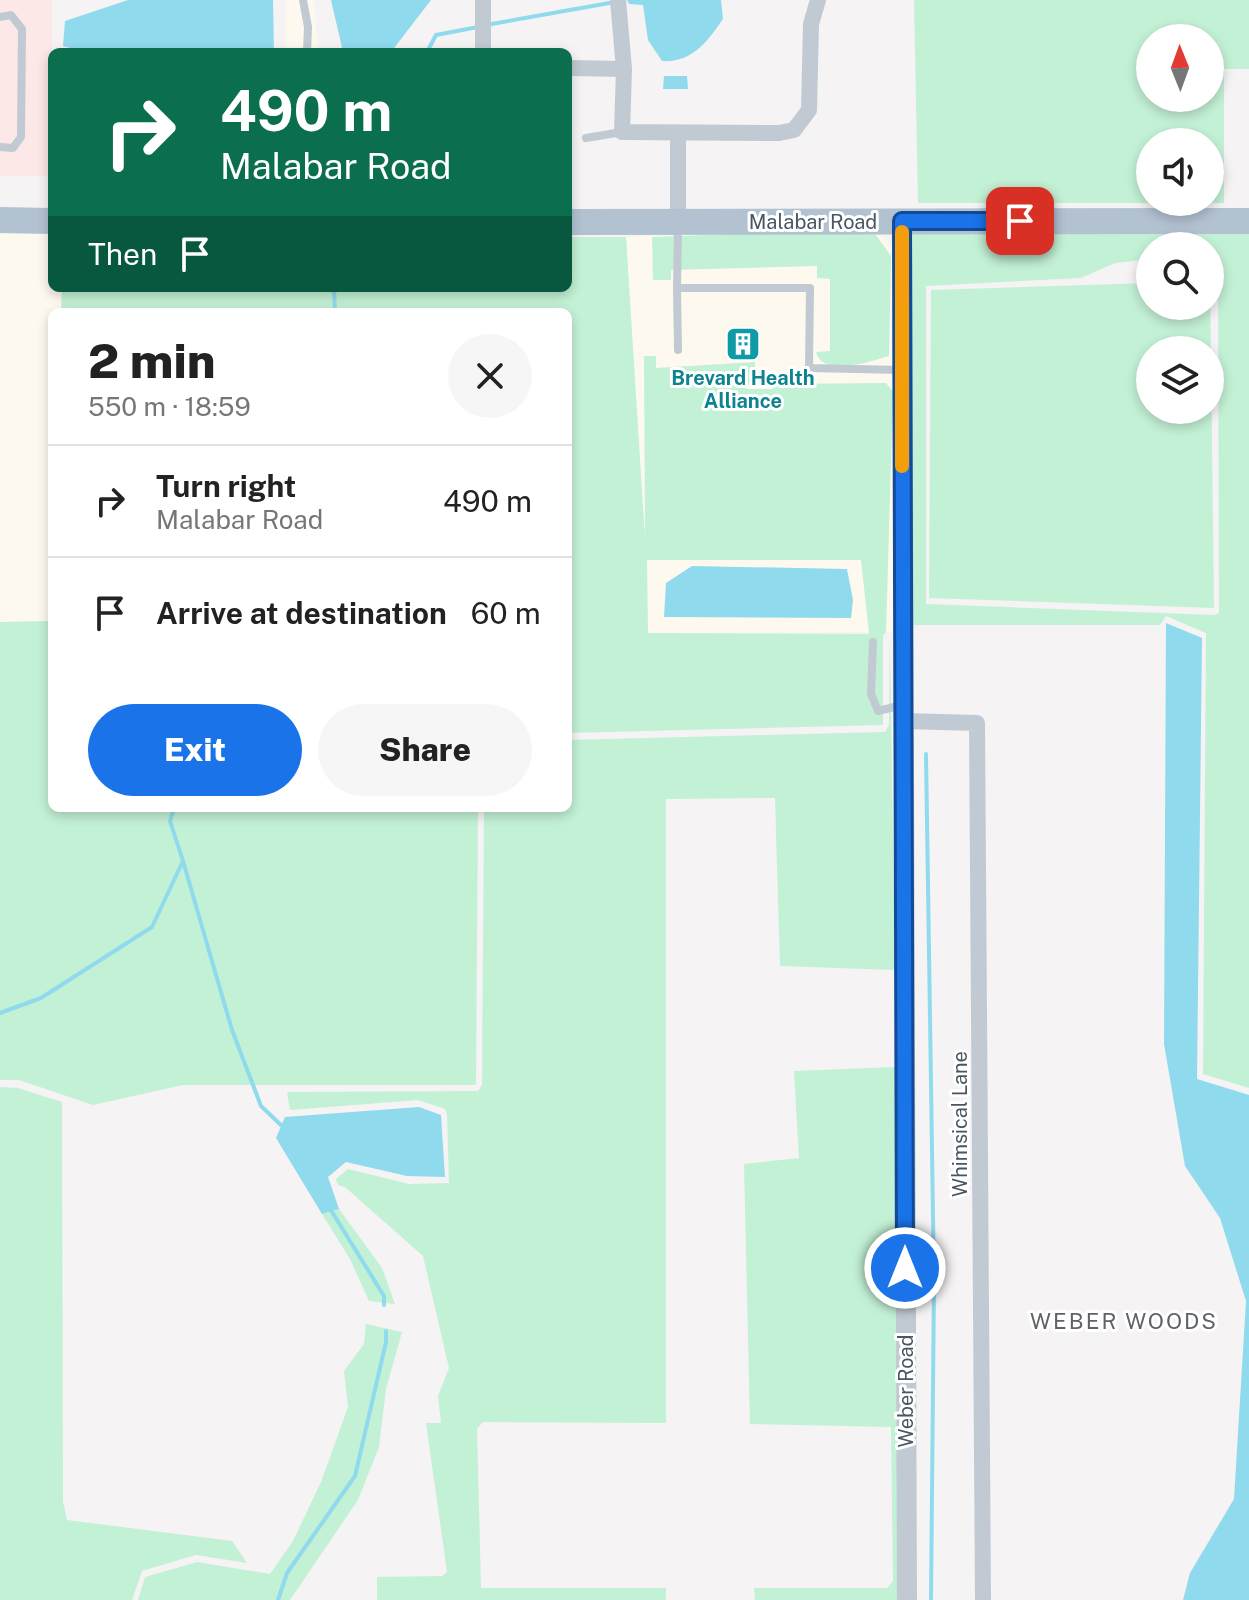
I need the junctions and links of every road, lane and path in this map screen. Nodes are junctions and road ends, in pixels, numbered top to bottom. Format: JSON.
{"nodes":[{"id":1,"x":303,"y":0,"type":"edge"},
{"id":2,"x":483,"y":0,"type":"edge"},
{"id":3,"x":818,"y":0,"type":"edge"},
{"id":4,"x":618,"y":5,"type":"edge"},
{"id":5,"x":0,"y":17,"type":"edge"},
{"id":6,"x":483,"y":44,"type":"edge"},
{"id":7,"x":307,"y":48,"type":"edge"},
{"id":8,"x":572,"y":68,"type":"edge"},
{"id":9,"x":624,"y":69,"type":"junction"},
{"id":10,"x":622,"y":132,"type":"junction"},
{"id":11,"x":678,"y":133,"type":"junction"},
{"id":12,"x":586,"y":138,"type":"dead end"},
{"id":13,"x":0,"y":147,"type":"edge"},
{"id":14,"x":0,"y":220,"type":"edge"},
{"id":15,"x":48,"y":221,"type":"edge"},
{"id":16,"x":902,"y":221,"type":"junction"},
{"id":17,"x":1249,"y":221,"type":"edge"},
{"id":18,"x":572,"y":222,"type":"edge"},
{"id":19,"x":678,"y":222,"type":"junction"},
{"id":20,"x":677,"y":288,"type":"junction"},
{"id":21,"x":678,"y":350,"type":"dead end"},
{"id":22,"x":902,"y":371,"type":"junction"},
{"id":23,"x":873,"y":642,"type":"dead end"},
{"id":24,"x":903,"y":713,"type":"junction"},
{"id":25,"x":907,"y":1600,"type":"edge"},
{"id":26,"x":983,"y":1600,"type":"edge"}],
"edges":[{"from":1,"to":7,"type":"lane"},
{"from":2,"to":6,"type":"street"},
{"from":3,"to":11,"type":"street"},
{"from":4,"to":9,"type":"street"},
{"from":5,"to":13,"type":"lane"},
{"from":8,"to":9,"type":"street"},
{"from":9,"to":10,"type":"street"},
{"from":10,"to":11,"type":"street"},
{"from":10,"to":12,"type":"lane"},
{"from":11,"to":19,"type":"street"},
{"from":14,"to":15,"type":"main road"},
{"from":16,"to":17,"type":"main road","name":"Malabar Road"},
{"from":16,"to":19,"type":"main road","name":"Malabar Road"},
{"from":16,"to":22,"type":"street","name":"Weber Road"},
{"from":18,"to":19,"type":"main road","name":"Malabar Road"},
{"from":19,"to":20,"type":"lane"},
{"from":20,"to":21,"type":"lane"},
{"from":20,"to":22,"type":"lane"},
{"from":22,"to":24,"type":"street","name":"Weber Road"},
{"from":23,"to":24,"type":"lane"},
{"from":24,"to":25,"type":"street","name":"Weber Road"},
{"from":24,"to":26,"type":"street","name":"Whimsical Lane"}]}
